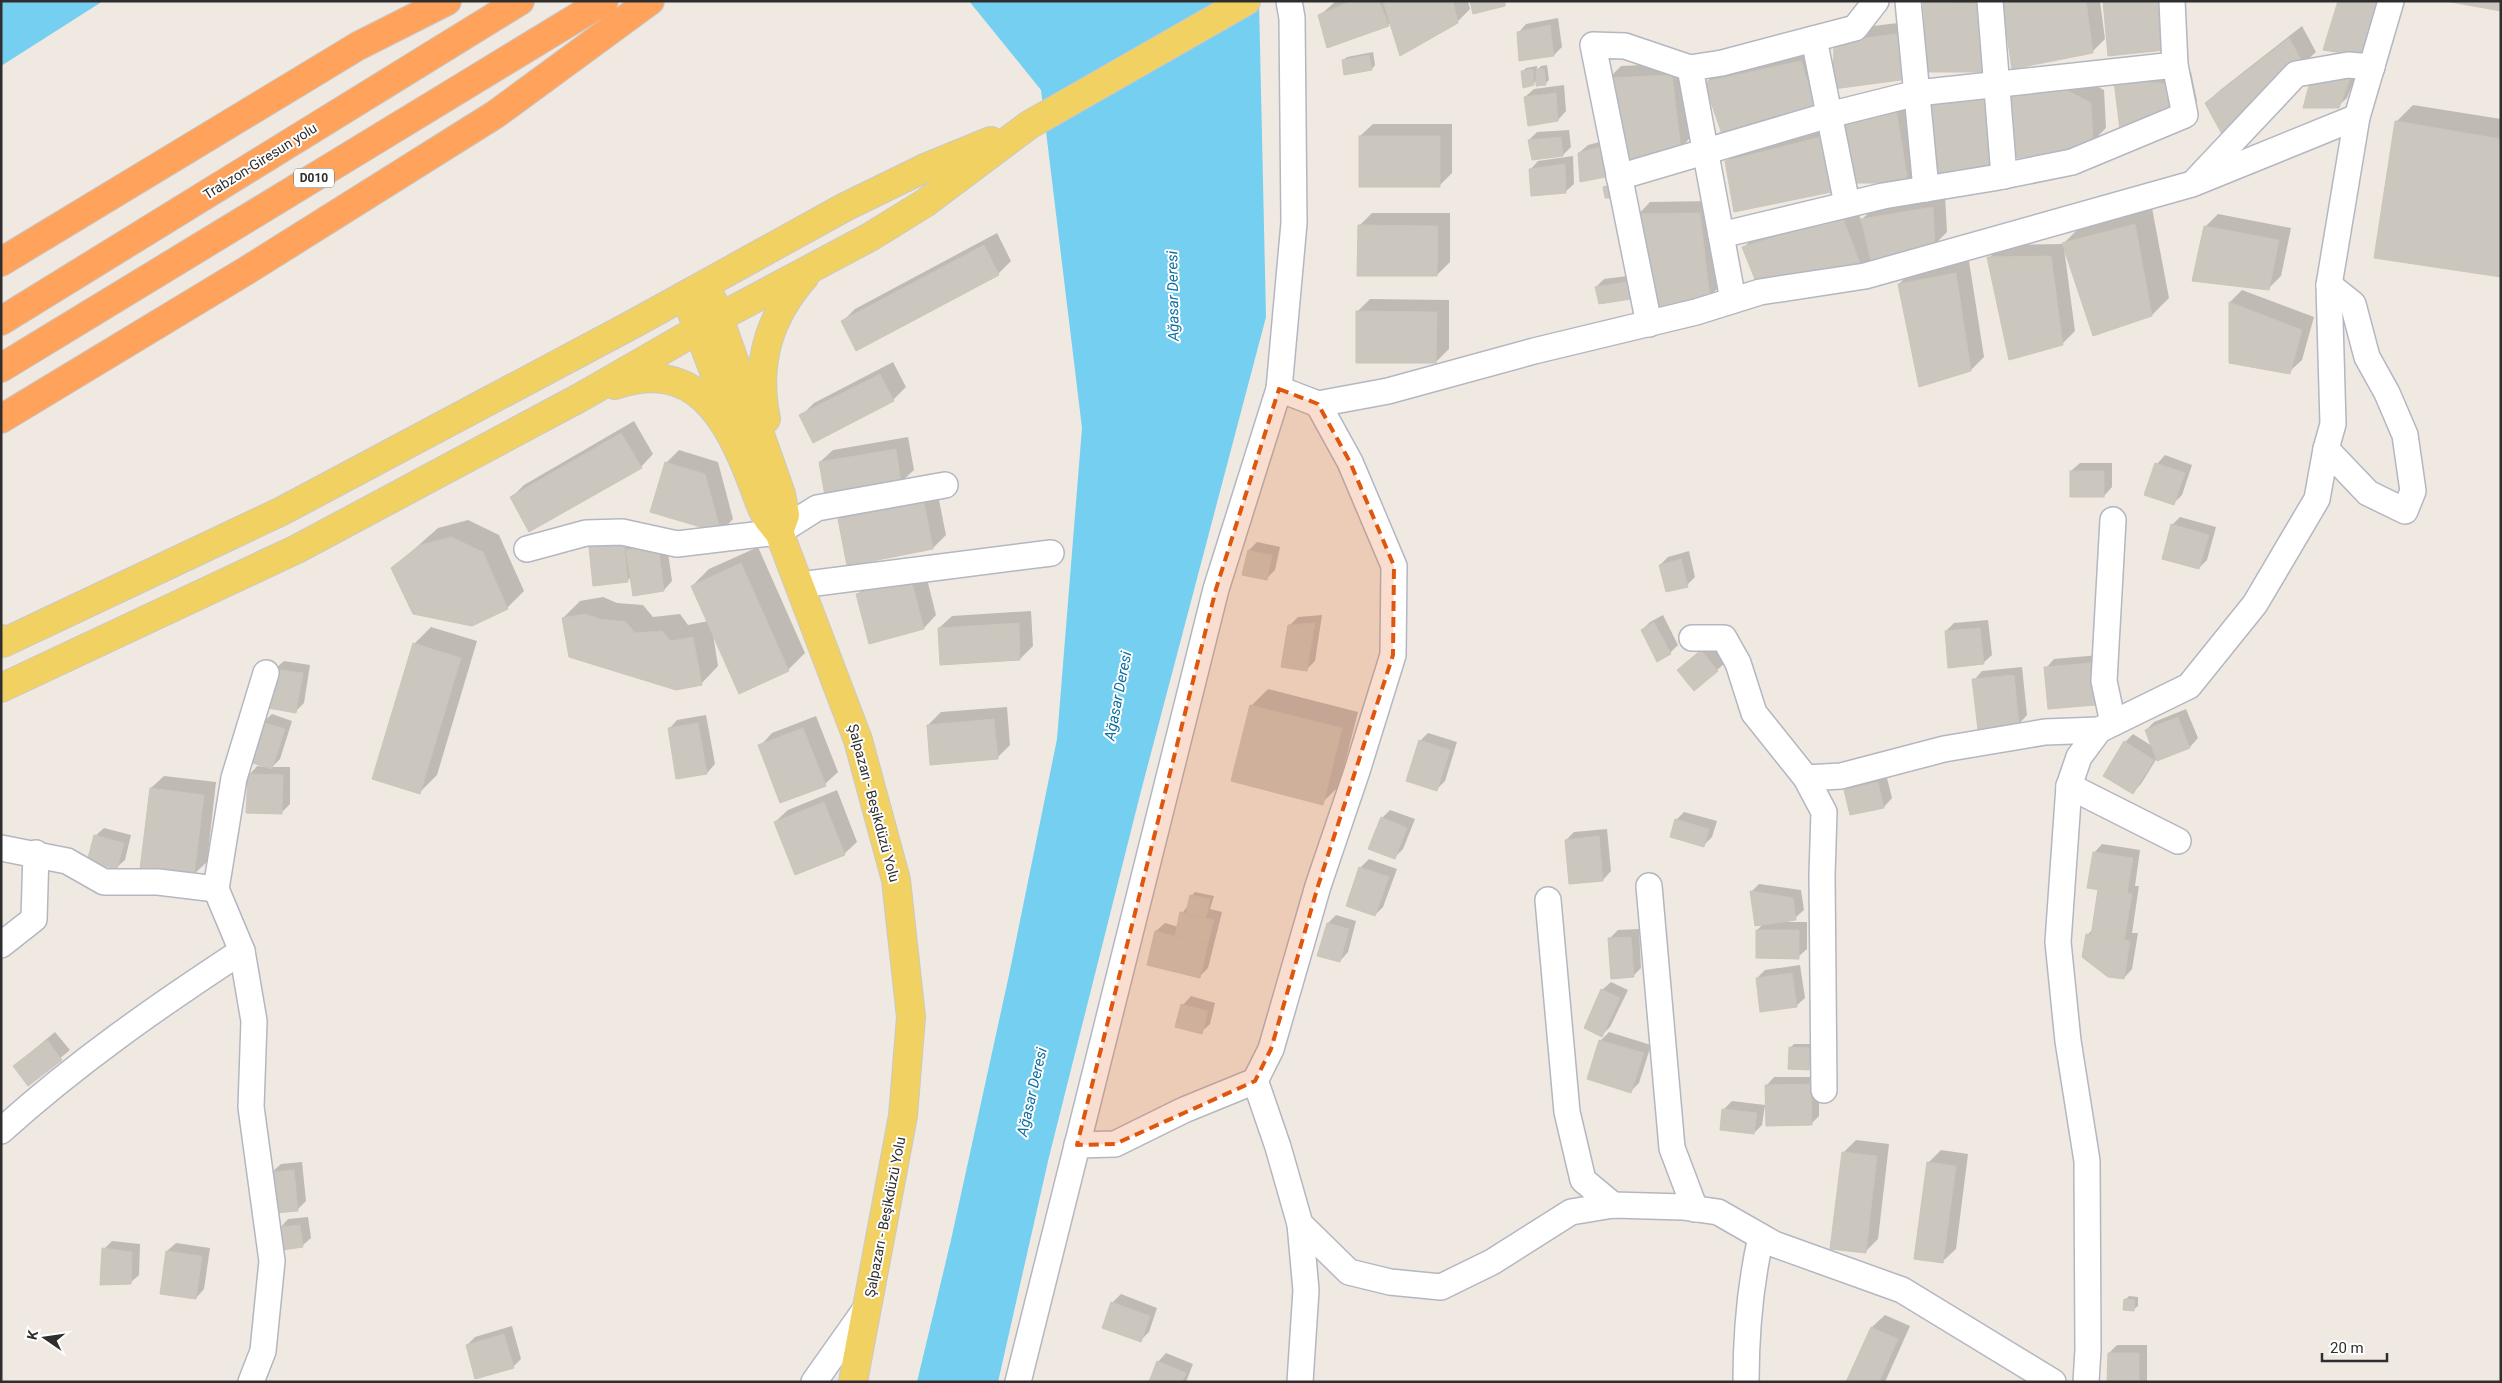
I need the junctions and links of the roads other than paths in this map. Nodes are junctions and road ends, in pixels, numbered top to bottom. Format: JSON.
{"nodes":[{"id":1,"x":447,"y":1,"type":"edge"},
{"id":2,"x":520,"y":1,"type":"edge"},
{"id":3,"x":604,"y":1,"type":"edge"},
{"id":4,"x":650,"y":1,"type":"edge"},
{"id":5,"x":1246,"y":1,"type":"edge"},
{"id":6,"x":1289,"y":1,"type":"edge"},
{"id":7,"x":1876,"y":1,"type":"edge"},
{"id":8,"x":1908,"y":1,"type":"edge"},
{"id":9,"x":1990,"y":1,"type":"edge"},
{"id":10,"x":2172,"y":1,"type":"edge"},
{"id":11,"x":2391,"y":1,"type":"edge"},
{"id":12,"x":1814,"y":39,"type":"junction"},
{"id":13,"x":2175,"y":65,"type":"junction"},
{"id":14,"x":2372,"y":67,"type":"junction"},
{"id":15,"x":1690,"y":68,"type":"junction"},
{"id":16,"x":1997,"y":84,"type":"junction"},
{"id":17,"x":1917,"y":93,"type":"junction"},
{"id":18,"x":1829,"y":115,"type":"junction"},
{"id":19,"x":2357,"y":117,"type":"junction"},
{"id":20,"x":1029,"y":125,"type":"junction"},
{"id":21,"x":1705,"y":150,"type":"junction"},
{"id":22,"x":2004,"y":176,"type":"junction"},
{"id":23,"x":1619,"y":177,"type":"junction"},
{"id":24,"x":2192,"y":184,"type":"junction"},
{"id":25,"x":1926,"y":189,"type":"junction"},
{"id":26,"x":1846,"y":204,"type":"junction"},
{"id":27,"x":1721,"y":235,"type":"junction"},
{"id":28,"x":1,"y":262,"type":"edge"},
{"id":29,"x":812,"y":268,"type":"junction"},
{"id":30,"x":2329,"y":285,"type":"junction"},
{"id":31,"x":697,"y":287,"type":"junction"},
{"id":32,"x":1733,"y":300,"type":"junction"},
{"id":33,"x":1,"y":321,"type":"edge"},
{"id":34,"x":709,"y":323,"type":"junction"},
{"id":35,"x":1649,"y":324,"type":"junction"},
{"id":36,"x":12,"y":362,"type":"edge"},
{"id":37,"x":1279,"y":389,"type":"junction"},
{"id":38,"x":581,"y":397,"type":"junction"},
{"id":39,"x":1318,"y":404,"type":"junction"},
{"id":40,"x":1,"y":419,"type":"edge"},
{"id":41,"x":2326,"y":449,"type":"junction"},
{"id":42,"x":752,"y":480,"type":"junction"},
{"id":43,"x":945,"y":485,"type":"dead end"},
{"id":44,"x":781,"y":494,"type":"junction"},
{"id":45,"x":2113,"y":520,"type":"dead end"},
{"id":46,"x":779,"y":532,"type":"junction"},
{"id":47,"x":527,"y":549,"type":"dead end"},
{"id":48,"x":1051,"y":553,"type":"dead end"},
{"id":49,"x":800,"y":585,"type":"junction"},
{"id":50,"x":1692,"y":638,"type":"dead end"},
{"id":51,"x":2,"y":642,"type":"edge"},
{"id":52,"x":266,"y":672,"type":"dead end"},
{"id":53,"x":1,"y":688,"type":"edge"},
{"id":54,"x":2106,"y":727,"type":"junction"},
{"id":55,"x":1806,"y":778,"type":"junction"},
{"id":56,"x":2069,"y":786,"type":"junction"},
{"id":57,"x":2178,"y":841,"type":"dead end"},
{"id":58,"x":1,"y":848,"type":"edge"},
{"id":59,"x":36,"y":854,"type":"junction"},
{"id":60,"x":1649,"y":886,"type":"dead end"},
{"id":61,"x":216,"y":889,"type":"junction"},
{"id":62,"x":1548,"y":900,"type":"dead end"},
{"id":63,"x":1,"y":946,"type":"edge"},
{"id":64,"x":242,"y":951,"type":"junction"},
{"id":65,"x":1255,"y":1080,"type":"junction"},
{"id":66,"x":1824,"y":1090,"type":"dead end"},
{"id":67,"x":1,"y":1131,"type":"edge"},
{"id":68,"x":1077,"y":1145,"type":"junction"},
{"id":69,"x":1612,"y":1205,"type":"junction"},
{"id":70,"x":1695,"y":1209,"type":"junction"},
{"id":71,"x":1300,"y":1224,"type":"junction"},
{"id":72,"x":1761,"y":1237,"type":"junction"},
{"id":73,"x":868,"y":1304,"type":"junction"},
{"id":74,"x":251,"y":1382,"type":"edge"},
{"id":75,"x":814,"y":1382,"type":"edge"},
{"id":76,"x":852,"y":1382,"type":"edge"},
{"id":77,"x":1018,"y":1382,"type":"edge"},
{"id":78,"x":1300,"y":1382,"type":"edge"},
{"id":79,"x":1746,"y":1382,"type":"edge"},
{"id":80,"x":2053,"y":1382,"type":"edge"},
{"id":81,"x":2086,"y":1382,"type":"edge"}],
"edges":[{"from":1,"to":28,"type":"highway"},
{"from":2,"to":33,"type":"highway","name":"Trabzon-Giresun yolu"},
{"from":3,"to":36,"type":"highway","number":"D010"},
{"from":4,"to":40,"type":"highway"},
{"from":5,"to":20,"type":"main road"},
{"from":6,"to":37,"type":"street"},
{"from":7,"to":12,"type":"street"},
{"from":8,"to":17,"type":"street"},
{"from":9,"to":16,"type":"street"},
{"from":10,"to":13,"type":"street"},
{"from":11,"to":14,"type":"street"},
{"from":12,"to":15,"type":"street"},
{"from":12,"to":18,"type":"street"},
{"from":13,"to":16,"type":"street"},
{"from":13,"to":22,"type":"street"},
{"from":14,"to":19,"type":"street"},
{"from":14,"to":24,"type":"street"},
{"from":15,"to":21,"type":"street"},
{"from":15,"to":23,"type":"street"},
{"from":16,"to":17,"type":"street"},
{"from":16,"to":22,"type":"street"},
{"from":17,"to":18,"type":"street"},
{"from":17,"to":25,"type":"street"},
{"from":18,"to":21,"type":"street"},
{"from":18,"to":26,"type":"street"},
{"from":19,"to":24,"type":"street"},
{"from":19,"to":30,"type":"street"},
{"from":20,"to":29,"type":"main road"},
{"from":20,"to":31,"type":"main road"},
{"from":21,"to":23,"type":"street"},
{"from":21,"to":27,"type":"street"},
{"from":22,"to":25,"type":"street"},
{"from":23,"to":35,"type":"street"},
{"from":24,"to":32,"type":"street"},
{"from":25,"to":26,"type":"street"},
{"from":26,"to":27,"type":"street"},
{"from":27,"to":32,"type":"street"},
{"from":29,"to":34,"type":"main road"},
{"from":29,"to":44,"type":"main road"},
{"from":30,"to":41,"type":"street"},
{"from":30,"to":41,"type":"street"},
{"from":31,"to":34,"type":"main road"},
{"from":31,"to":51,"type":"main road"},
{"from":32,"to":35,"type":"street"},
{"from":34,"to":38,"type":"main road"},
{"from":34,"to":42,"type":"main road"},
{"from":34,"to":44,"type":"main road"},
{"from":35,"to":39,"type":"street"},
{"from":37,"to":39,"type":"street"},
{"from":37,"to":68,"type":"street"},
{"from":38,"to":42,"type":"main road"},
{"from":38,"to":53,"type":"main road"},
{"from":39,"to":65,"type":"street"},
{"from":41,"to":54,"type":"street"},
{"from":42,"to":46,"type":"main road","name":"Şalpazarı - Beşikdüzü Yolu"},
{"from":43,"to":46,"type":"street"},
{"from":44,"to":46,"type":"main road"},
{"from":45,"to":54,"type":"street"},
{"from":46,"to":47,"type":"street"},
{"from":46,"to":49,"type":"main road","name":"Şalpazarı - Beşikdüzü Yolu"},
{"from":48,"to":49,"type":"street"},
{"from":49,"to":73,"type":"main road","name":"Şalpazarı - Beşikdüzü Yolu"},
{"from":50,"to":55,"type":"street"},
{"from":52,"to":61,"type":"street"},
{"from":54,"to":55,"type":"street"},
{"from":54,"to":56,"type":"street"},
{"from":55,"to":66,"type":"street"},
{"from":56,"to":57,"type":"street"},
{"from":56,"to":81,"type":"street"},
{"from":58,"to":59,"type":"street"},
{"from":59,"to":61,"type":"street"},
{"from":59,"to":63,"type":"street"},
{"from":60,"to":70,"type":"street"},
{"from":61,"to":64,"type":"street"},
{"from":62,"to":69,"type":"street"},
{"from":64,"to":67,"type":"street"},
{"from":64,"to":74,"type":"street"},
{"from":65,"to":68,"type":"street"},
{"from":65,"to":71,"type":"street"},
{"from":68,"to":77,"type":"street"},
{"from":69,"to":70,"type":"street"},
{"from":69,"to":71,"type":"street"},
{"from":70,"to":72,"type":"street"},
{"from":71,"to":78,"type":"street"},
{"from":72,"to":79,"type":"street"},
{"from":72,"to":80,"type":"street"},
{"from":73,"to":75,"type":"street"},
{"from":73,"to":76,"type":"main road","name":"Şalpazarı - Beşikdüzü Yolu"}]}
